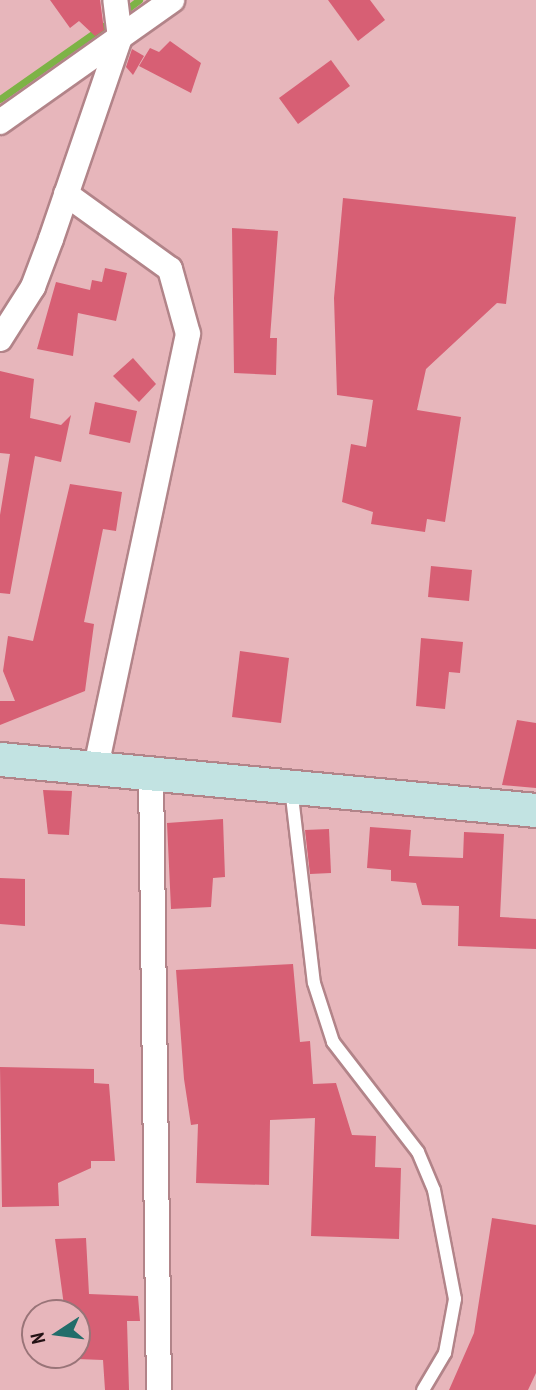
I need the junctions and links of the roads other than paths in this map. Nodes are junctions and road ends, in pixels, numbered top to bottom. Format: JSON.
{"nodes":[{"id":1,"x":115,"y":0,"type":"edge"},
{"id":2,"x":173,"y":0,"type":"edge"},
{"id":3,"x":120,"y":38,"type":"junction"},
{"id":4,"x":0,"y":122,"type":"edge"},
{"id":5,"x":66,"y":194,"type":"junction"},
{"id":6,"x":0,"y":339,"type":"edge"},
{"id":7,"x":0,"y":759,"type":"edge"},
{"id":8,"x":96,"y":768,"type":"junction"},
{"id":9,"x":150,"y":773,"type":"junction"},
{"id":10,"x":291,"y":786,"type":"junction"},
{"id":11,"x":536,"y":810,"type":"edge"},
{"id":12,"x":159,"y":1390,"type":"edge"},
{"id":13,"x":423,"y":1390,"type":"edge"}],
"edges":[{"from":1,"to":3,"type":"street"},
{"from":2,"to":3,"type":"street"},
{"from":3,"to":4,"type":"street"},
{"from":3,"to":5,"type":"street"},
{"from":5,"to":6,"type":"street"},
{"from":5,"to":8,"type":"street"},
{"from":7,"to":8,"type":"street"},
{"from":8,"to":9,"type":"street"},
{"from":9,"to":10,"type":"street"},
{"from":9,"to":12,"type":"street"},
{"from":10,"to":11,"type":"street"},
{"from":10,"to":13,"type":"lane"}]}
